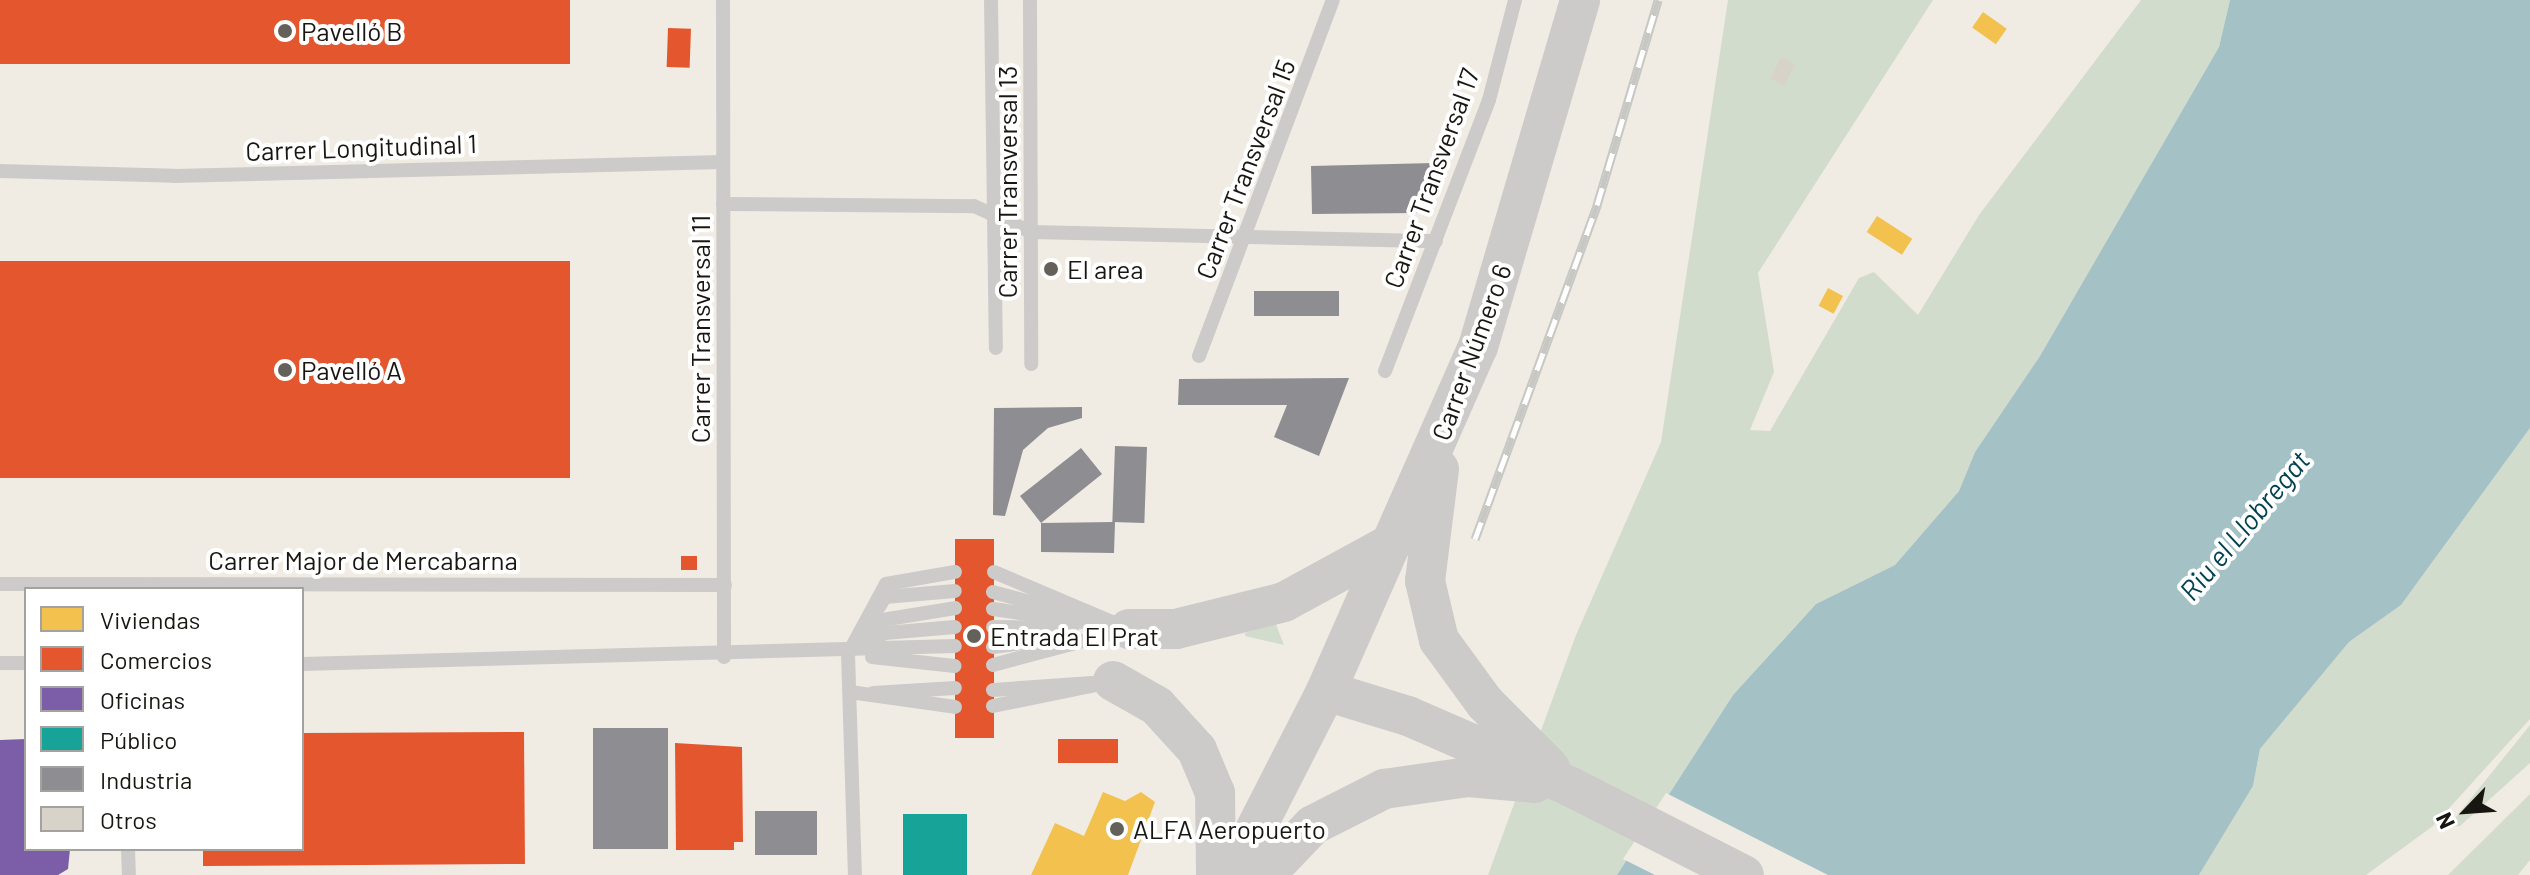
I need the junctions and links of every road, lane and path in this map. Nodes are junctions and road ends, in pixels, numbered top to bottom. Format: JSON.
{"nodes":[{"id":1,"x":723,"y":0,"type":"edge"},
{"id":2,"x":991,"y":0,"type":"edge"},
{"id":3,"x":1030,"y":0,"type":"edge"},
{"id":4,"x":1333,"y":0,"type":"edge"},
{"id":5,"x":1515,"y":0,"type":"edge"},
{"id":6,"x":1580,"y":0,"type":"edge"},
{"id":7,"x":723,"y":162,"type":"junction"},
{"id":8,"x":0,"y":171,"type":"edge"},
{"id":9,"x":723,"y":204,"type":"junction"},
{"id":10,"x":996,"y":216,"type":"junction"},
{"id":11,"x":1031,"y":232,"type":"junction"},
{"id":12,"x":1241,"y":241,"type":"junction"},
{"id":13,"x":1436,"y":241,"type":"junction"},
{"id":14,"x":996,"y":348,"type":"dead end"},
{"id":15,"x":1199,"y":356,"type":"dead end"},
{"id":16,"x":1031,"y":364,"type":"dead end"},
{"id":17,"x":1385,"y":371,"type":"dead end"},
{"id":18,"x":1443,"y":433,"type":"junction"},
{"id":19,"x":1392,"y":543,"type":"junction"},
{"id":20,"x":955,"y":572,"type":"dead end"},
{"id":21,"x":994,"y":572,"type":"dead end"},
{"id":22,"x":0,"y":584,"type":"edge"},
{"id":23,"x":725,"y":585,"type":"junction"},
{"id":24,"x":955,"y":591,"type":"dead end"},
{"id":25,"x":993,"y":592,"type":"dead end"},
{"id":26,"x":955,"y":608,"type":"dead end"},
{"id":27,"x":993,"y":609,"type":"dead end"},
{"id":28,"x":955,"y":627,"type":"dead end"},
{"id":29,"x":993,"y":627,"type":"dead end"},
{"id":30,"x":1129,"y":629,"type":"junction"},
{"id":31,"x":955,"y":646,"type":"dead end"},
{"id":32,"x":993,"y":647,"type":"dead end"},
{"id":33,"x":848,"y":654,"type":"junction"},
{"id":34,"x":724,"y":657,"type":"junction"},
{"id":35,"x":0,"y":663,"type":"edge"},
{"id":36,"x":24,"y":663,"type":"edge"},
{"id":37,"x":304,"y":664,"type":"edge"},
{"id":38,"x":993,"y":665,"type":"dead end"},
{"id":39,"x":955,"y":666,"type":"dead end"},
{"id":40,"x":1113,"y":681,"type":"junction"},
{"id":41,"x":955,"y":688,"type":"dead end"},
{"id":42,"x":993,"y":690,"type":"dead end"},
{"id":43,"x":1326,"y":691,"type":"junction"},
{"id":44,"x":850,"y":692,"type":"junction"},
{"id":45,"x":873,"y":693,"type":"junction"},
{"id":46,"x":993,"y":706,"type":"dead end"},
{"id":47,"x":955,"y":707,"type":"dead end"},
{"id":48,"x":1571,"y":787,"type":"junction"},
{"id":49,"x":128,"y":851,"type":"edge"},
{"id":50,"x":129,"y":875,"type":"edge"},
{"id":51,"x":855,"y":875,"type":"edge"},
{"id":52,"x":1216,"y":875,"type":"edge"},
{"id":53,"x":1232,"y":875,"type":"edge"},
{"id":54,"x":1265,"y":875,"type":"edge"},
{"id":55,"x":1744,"y":875,"type":"edge"}],
"edges":[{"from":1,"to":7,"type":"lane","name":"Carrer Transversal 11"},
{"from":2,"to":10,"type":"lane","name":"Carrer Transversal 13"},
{"from":3,"to":11,"type":"lane","name":"Carrer Transversal 13"},
{"from":4,"to":12,"type":"lane","name":"Carrer Transversal 15"},
{"from":5,"to":13,"type":"lane","name":"Carrer Transversal 17"},
{"from":6,"to":18,"type":"main road","name":"Carrer Número 6"},
{"from":7,"to":8,"type":"lane","name":"Carrer Longitudinal 1"},
{"from":7,"to":9,"type":"lane","name":"Carrer Transversal 11"},
{"from":9,"to":10,"type":"lane"},
{"from":9,"to":23,"type":"lane","name":"Carrer Transversal 11"},
{"from":10,"to":11,"type":"lane"},
{"from":10,"to":14,"type":"lane","name":"Carrer Transversal 13"},
{"from":11,"to":12,"type":"lane"},
{"from":11,"to":16,"type":"lane","name":"Carrer Transversal 13"},
{"from":12,"to":13,"type":"lane"},
{"from":12,"to":15,"type":"lane","name":"Carrer Transversal 15"},
{"from":13,"to":17,"type":"lane","name":"Carrer Transversal 17"},
{"from":18,"to":19,"type":"main road","name":"Carrer Número 6"},
{"from":18,"to":48,"type":"main road"},
{"from":19,"to":30,"type":"main road"},
{"from":19,"to":43,"type":"main road","name":"Carrer Número 6"},
{"from":20,"to":33,"type":"lane"},
{"from":21,"to":30,"type":"lane"},
{"from":22,"to":23,"type":"lane","name":"Carrer Major de Mercabarna"},
{"from":23,"to":34,"type":"lane","name":"Carrer Transversal 11"},
{"from":24,"to":33,"type":"lane"},
{"from":25,"to":30,"type":"lane"},
{"from":26,"to":33,"type":"lane"},
{"from":27,"to":30,"type":"lane"},
{"from":28,"to":33,"type":"lane"},
{"from":29,"to":30,"type":"lane"},
{"from":30,"to":32,"type":"lane"},
{"from":30,"to":38,"type":"lane"},
{"from":31,"to":33,"type":"lane"},
{"from":33,"to":34,"type":"lane"},
{"from":33,"to":39,"type":"lane"},
{"from":33,"to":44,"type":"lane"},
{"from":34,"to":37,"type":"lane"},
{"from":35,"to":36,"type":"lane"},
{"from":40,"to":42,"type":"lane"},
{"from":40,"to":46,"type":"lane"},
{"from":40,"to":52,"type":"main road"},
{"from":41,"to":45,"type":"lane"},
{"from":43,"to":48,"type":"main road"},
{"from":43,"to":53,"type":"main road","name":"Carrer Número 6"},
{"from":44,"to":45,"type":"lane"},
{"from":44,"to":51,"type":"lane"},
{"from":45,"to":47,"type":"lane"},
{"from":48,"to":54,"type":"main road"},
{"from":48,"to":55,"type":"main road"},
{"from":49,"to":50,"type":"lane"}]}
